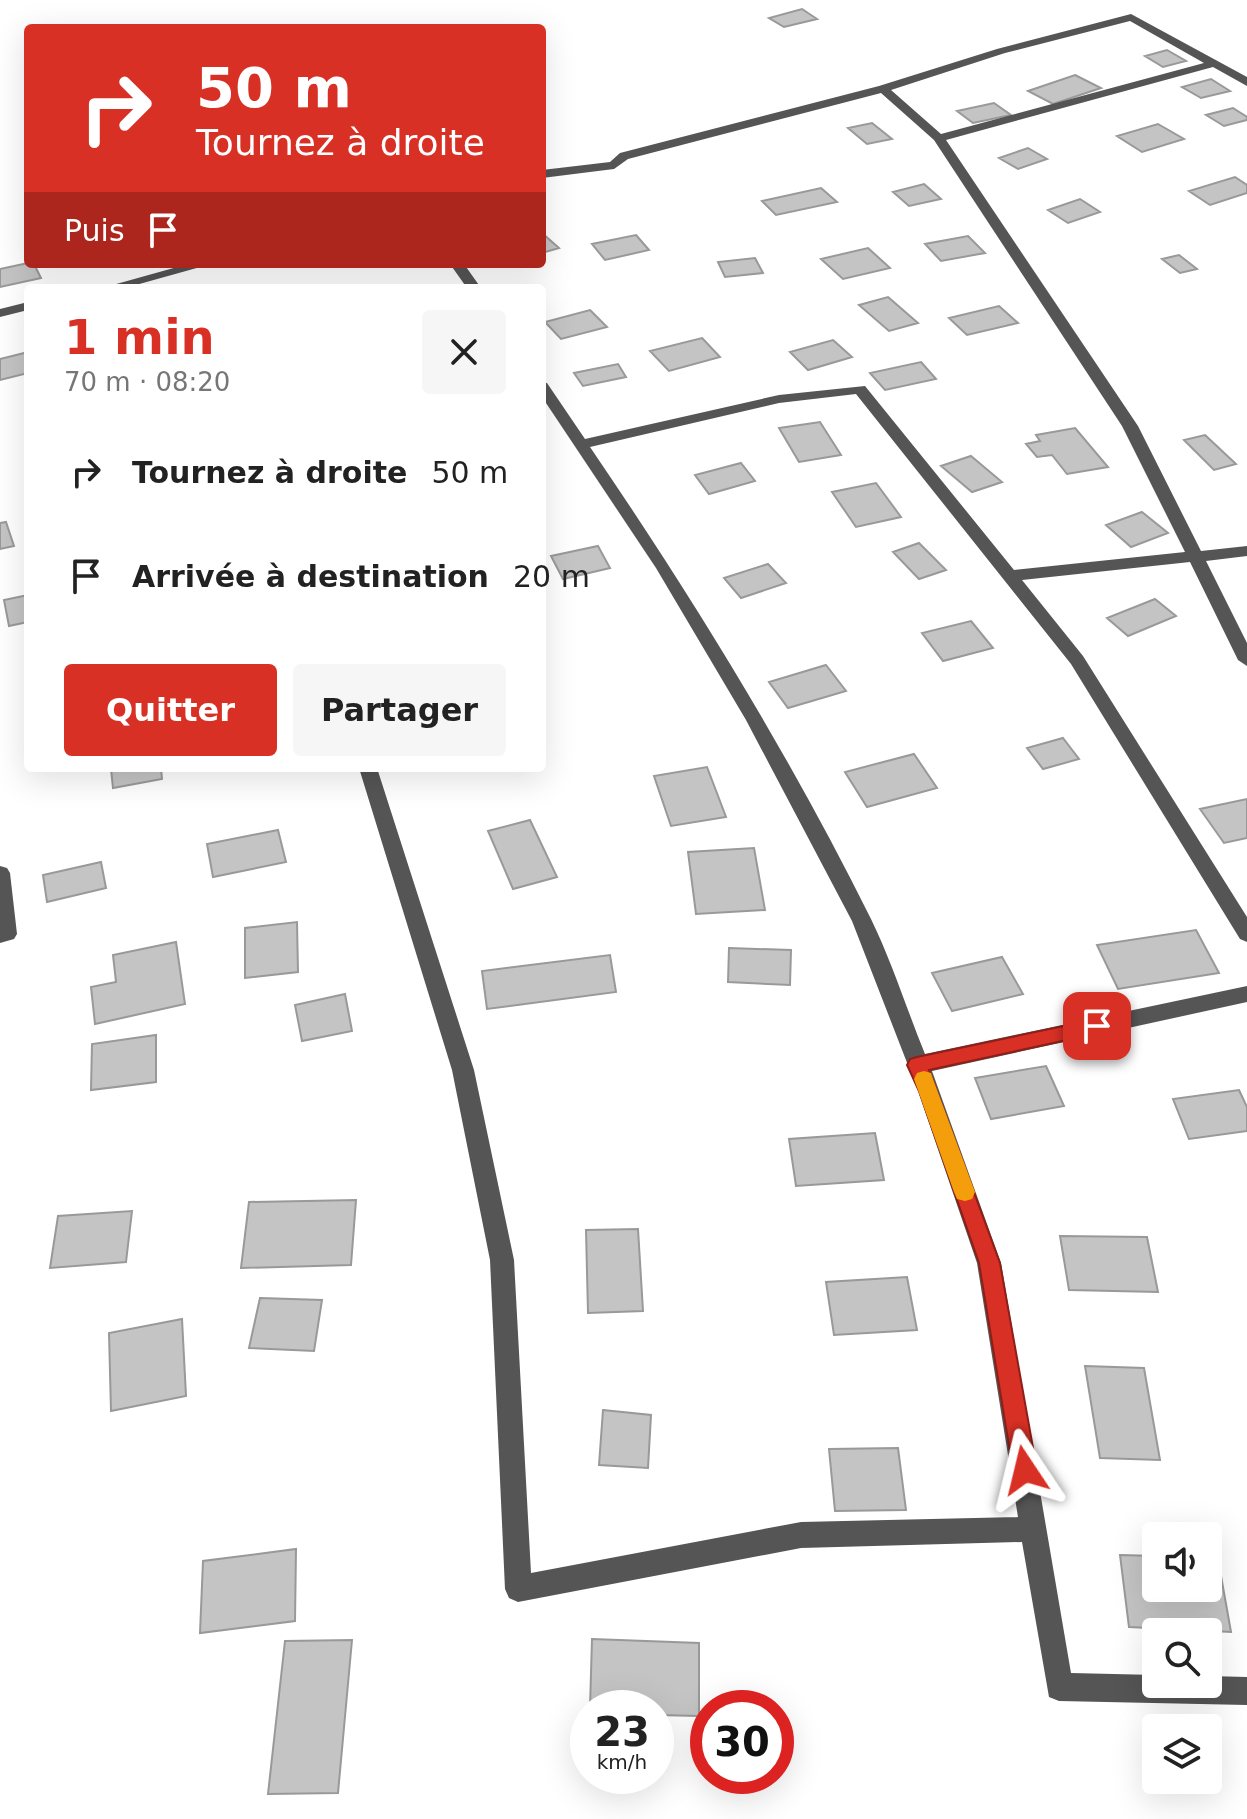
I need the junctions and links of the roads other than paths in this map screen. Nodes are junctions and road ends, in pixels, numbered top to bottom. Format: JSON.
{"nodes":[{"id":1,"x":1216,"y":63,"type":"junction"},
{"id":2,"x":1247,"y":82,"type":"edge"},
{"id":3,"x":883,"y":89,"type":"junction"},
{"id":4,"x":939,"y":138,"type":"junction"},
{"id":5,"x":546,"y":174,"type":"edge"},
{"id":6,"x":195,"y":268,"type":"edge"},
{"id":7,"x":163,"y":282,"type":"edge"},
{"id":8,"x":24,"y":307,"type":"edge"},
{"id":9,"x":0,"y":313,"type":"edge"},
{"id":10,"x":546,"y":392,"type":"edge"},
{"id":11,"x":582,"y":444,"type":"junction"},
{"id":12,"x":1247,"y":551,"type":"edge"},
{"id":13,"x":1194,"y":558,"type":"junction"},
{"id":14,"x":1011,"y":576,"type":"junction"},
{"id":15,"x":1247,"y":660,"type":"edge"},
{"id":16,"x":369,"y":772,"type":"edge"},
{"id":17,"x":0,"y":873,"type":"edge"},
{"id":18,"x":1247,"y":934,"type":"edge"},
{"id":19,"x":0,"y":935,"type":"edge"},
{"id":20,"x":1247,"y":994,"type":"edge"},
{"id":21,"x":917,"y":1065,"type":"junction"},
{"id":22,"x":1035,"y":1529,"type":"junction"},
{"id":23,"x":1247,"y":1691,"type":"edge"}],
"edges":[{"from":1,"to":2,"type":"street"},
{"from":1,"to":3,"type":"street"},
{"from":1,"to":4,"type":"street"},
{"from":3,"to":4,"type":"street"},
{"from":3,"to":5,"type":"street"},
{"from":4,"to":13,"type":"street"},
{"from":6,"to":7,"type":"street"},
{"from":8,"to":9,"type":"street"},
{"from":10,"to":11,"type":"street"},
{"from":11,"to":14,"type":"street"},
{"from":11,"to":21,"type":"street"},
{"from":12,"to":13,"type":"street"},
{"from":13,"to":14,"type":"street"},
{"from":13,"to":15,"type":"street"},
{"from":14,"to":18,"type":"street"},
{"from":16,"to":22,"type":"street"},
{"from":17,"to":19,"type":"street"},
{"from":20,"to":21,"type":"street"},
{"from":21,"to":22,"type":"street"},
{"from":22,"to":23,"type":"street"}]}
